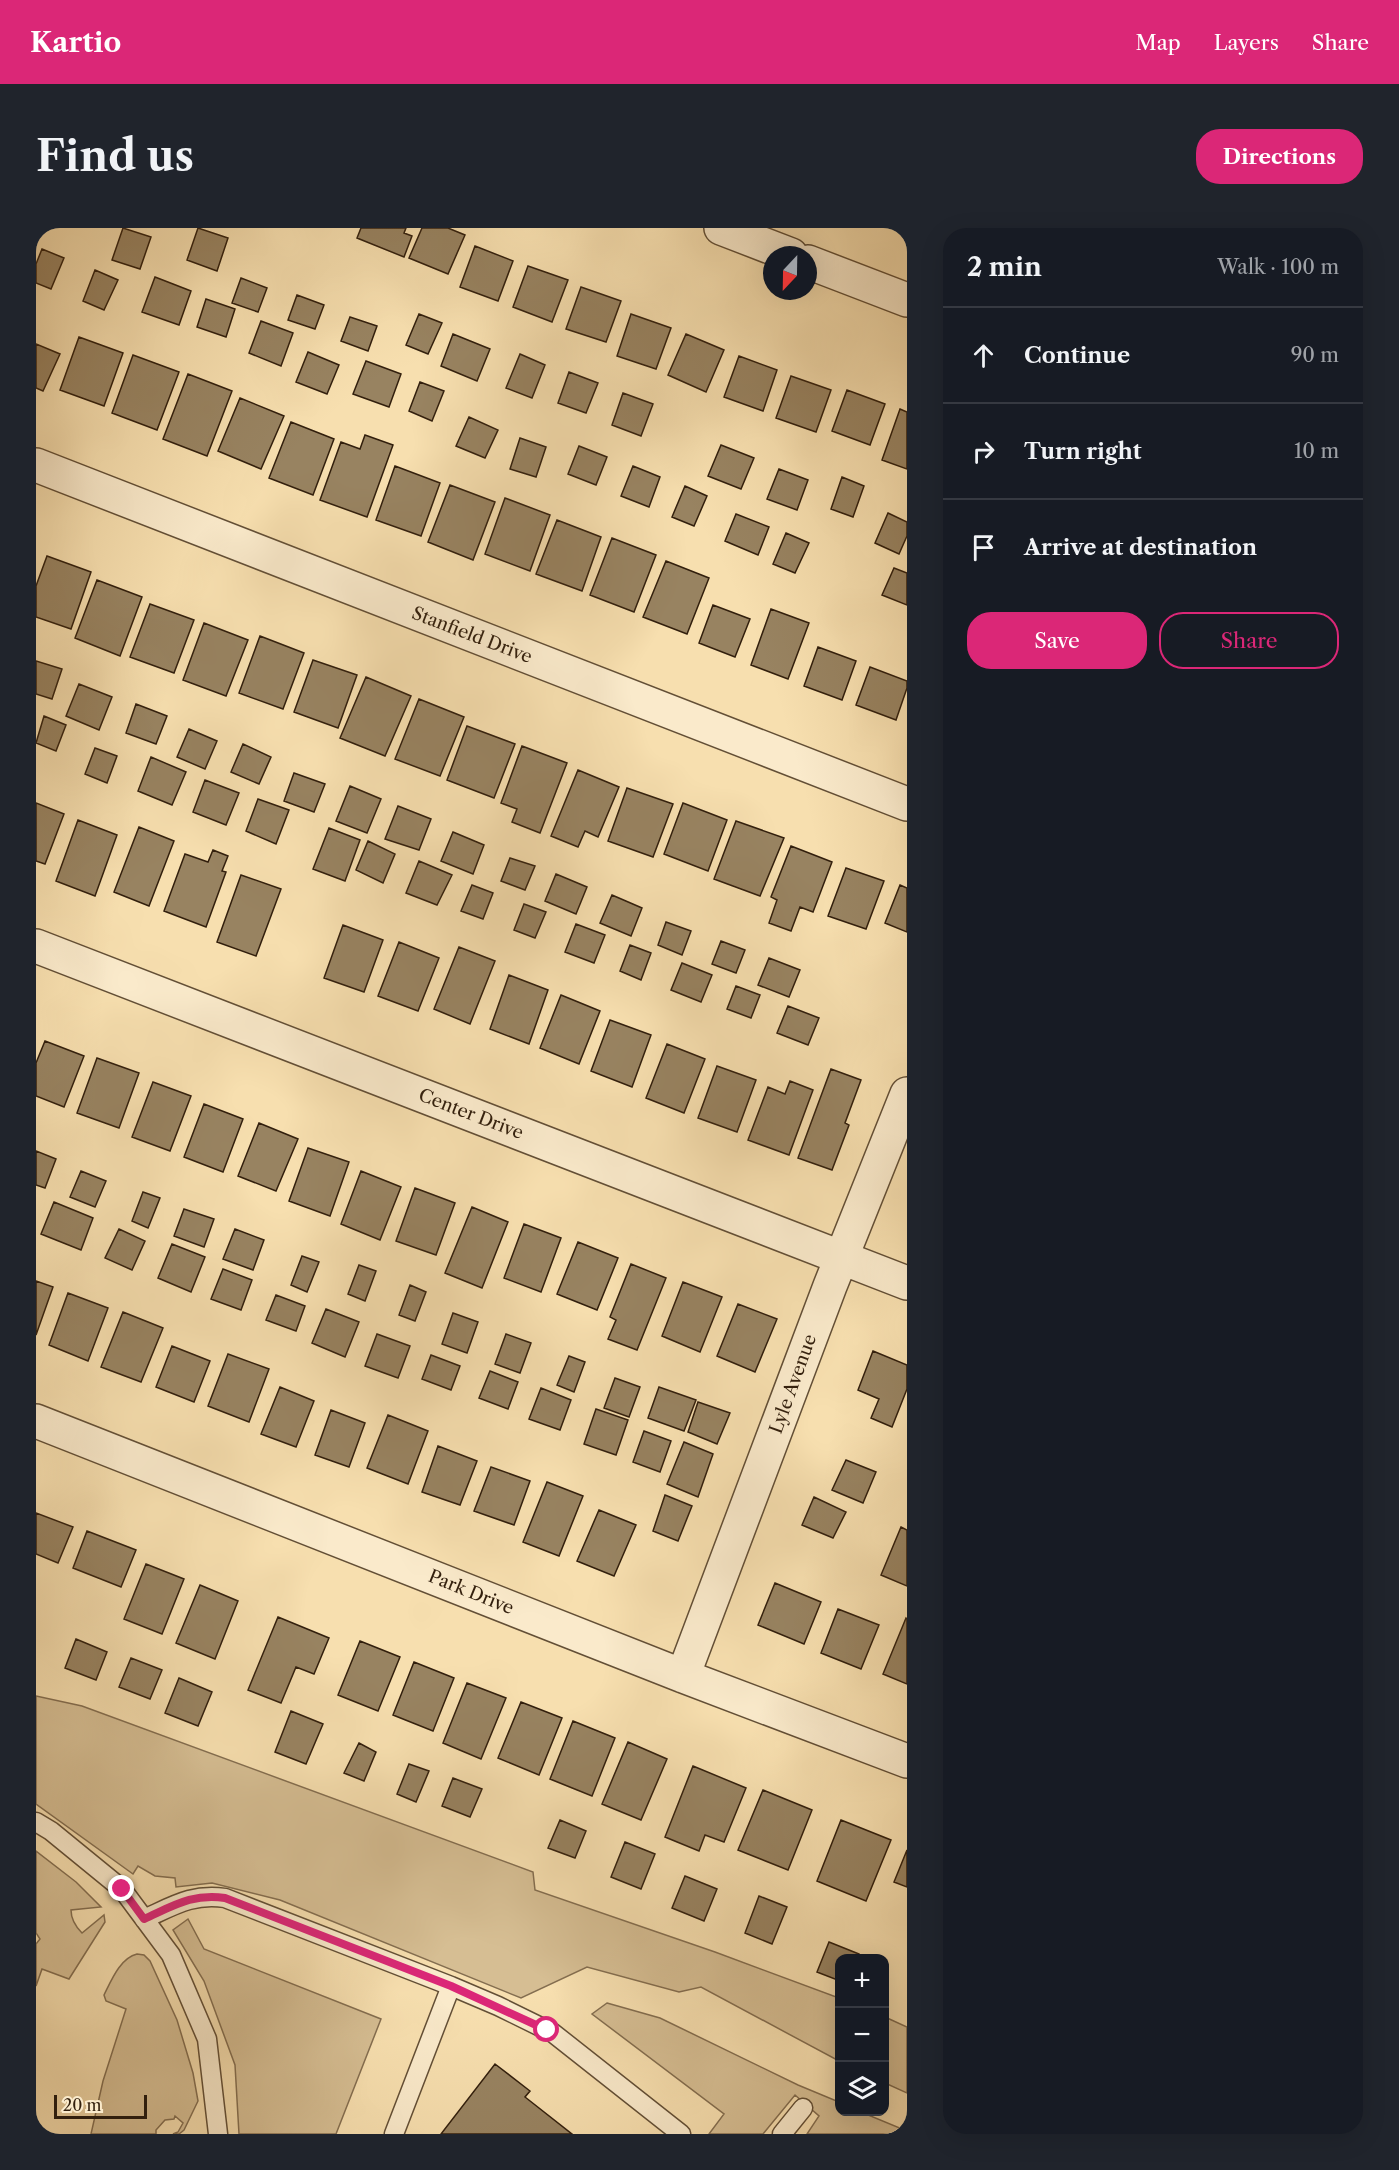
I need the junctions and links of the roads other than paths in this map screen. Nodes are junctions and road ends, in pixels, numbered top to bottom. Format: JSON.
{"nodes":[{"id":1,"x":721,"y":228,"type":"edge"},
{"id":2,"x":768,"y":246,"type":"edge"},
{"id":3,"x":817,"y":265,"type":"edge"},
{"id":4,"x":907,"y":300,"type":"edge"},
{"id":5,"x":36,"y":465,"type":"edge"},
{"id":6,"x":907,"y":804,"type":"edge"},
{"id":7,"x":36,"y":946,"type":"edge"},
{"id":8,"x":907,"y":1094,"type":"edge"},
{"id":9,"x":841,"y":1258,"type":"junction"},
{"id":10,"x":907,"y":1283,"type":"edge"},
{"id":11,"x":36,"y":1421,"type":"edge"},
{"id":12,"x":683,"y":1676,"type":"junction"},
{"id":13,"x":907,"y":1761,"type":"edge"},
{"id":14,"x":36,"y":1822,"type":"edge"},
{"id":15,"x":144,"y":1919,"type":"junction"},
{"id":16,"x":451,"y":1986,"type":"junction"},
{"id":17,"x":803,"y":2108,"type":"dead end"},
{"id":18,"x":218,"y":2134,"type":"edge"},
{"id":19,"x":393,"y":2134,"type":"edge"},
{"id":20,"x":681,"y":2134,"type":"edge"},
{"id":21,"x":782,"y":2134,"type":"edge"}],
"edges":[{"from":1,"to":2,"type":"street"},
{"from":3,"to":4,"type":"street"},
{"from":5,"to":6,"type":"street","name":"Stanfield Drive"},
{"from":7,"to":9,"type":"street","name":"Center Drive"},
{"from":8,"to":9,"type":"street","name":"Lyle Avenue"},
{"from":9,"to":10,"type":"street","name":"Center Drive"},
{"from":9,"to":12,"type":"street","name":"Lyle Avenue"},
{"from":11,"to":12,"type":"street","name":"Park Drive"},
{"from":12,"to":13,"type":"street","name":"Park Drive"},
{"from":14,"to":15,"type":"lane"},
{"from":15,"to":16,"type":"lane"},
{"from":15,"to":18,"type":"lane"},
{"from":16,"to":19,"type":"lane"},
{"from":16,"to":20,"type":"lane"},
{"from":17,"to":21,"type":"lane"}]}
